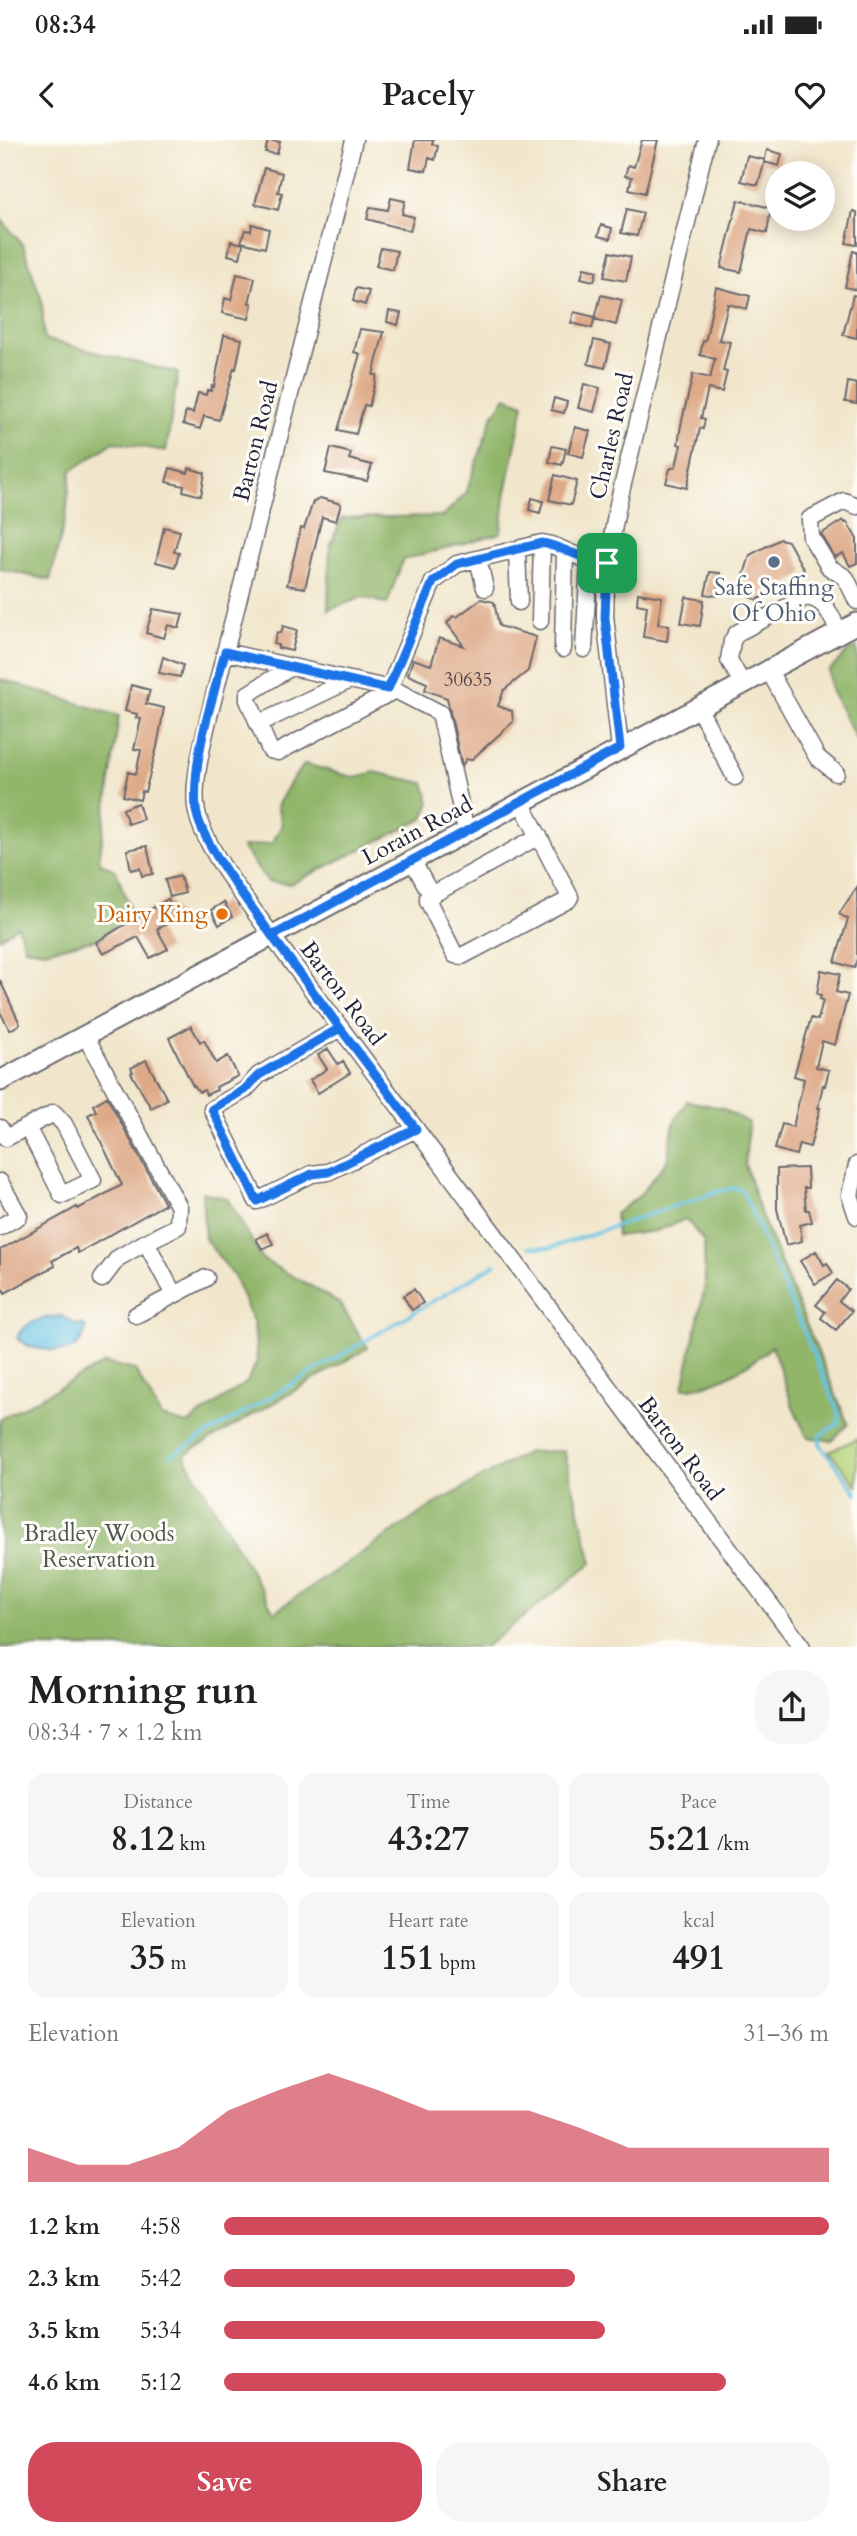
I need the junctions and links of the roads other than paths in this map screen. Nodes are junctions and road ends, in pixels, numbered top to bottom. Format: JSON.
{"nodes":[{"id":1,"x":354,"y":140,"type":"edge"},
{"id":2,"x":707,"y":140,"type":"edge"},
{"id":3,"x":857,"y":506,"type":"edge"},
{"id":4,"x":542,"y":543,"type":"junction"},
{"id":5,"x":517,"y":550,"type":"junction"},
{"id":6,"x":565,"y":551,"type":"junction"},
{"id":7,"x":478,"y":559,"type":"junction"},
{"id":8,"x":589,"y":561,"type":"junction"},
{"id":9,"x":607,"y":563,"type":"junction"},
{"id":10,"x":485,"y":588,"type":"dead end"},
{"id":11,"x":857,"y":601,"type":"edge"},
{"id":12,"x":519,"y":602,"type":"dead end"},
{"id":13,"x":586,"y":618,"type":"junction"},
{"id":14,"x":605,"y":618,"type":"junction"},
{"id":15,"x":540,"y":621,"type":"dead end"},
{"id":16,"x":857,"y":623,"type":"edge"},
{"id":17,"x":839,"y":632,"type":"junction"},
{"id":18,"x":563,"y":649,"type":"dead end"},
{"id":19,"x":584,"y":649,"type":"dead end"},
{"id":20,"x":225,"y":652,"type":"junction"},
{"id":21,"x":291,"y":667,"type":"junction"},
{"id":22,"x":768,"y":669,"type":"junction"},
{"id":23,"x":350,"y":680,"type":"junction"},
{"id":24,"x":742,"y":683,"type":"junction"},
{"id":25,"x":392,"y":689,"type":"junction"},
{"id":26,"x":698,"y":707,"type":"junction"},
{"id":27,"x":258,"y":723,"type":"junction"},
{"id":28,"x":620,"y":748,"type":"junction"},
{"id":29,"x":836,"y":773,"type":"dead end"},
{"id":30,"x":735,"y":777,"type":"dead end"},
{"id":31,"x":520,"y":802,"type":"junction"},
{"id":32,"x":466,"y":831,"type":"junction"},
{"id":33,"x":539,"y":836,"type":"junction"},
{"id":34,"x":412,"y":860,"type":"junction"},
{"id":35,"x":428,"y":897,"type":"junction"},
{"id":36,"x":272,"y":936,"type":"junction"},
{"id":37,"x":340,"y":1028,"type":"junction"},
{"id":38,"x":85,"y":1035,"type":"junction"},
{"id":39,"x":0,"y":1081,"type":"edge"},
{"id":40,"x":27,"y":1127,"type":"junction"},
{"id":41,"x":416,"y":1129,"type":"junction"},
{"id":42,"x":2,"y":1135,"type":"edge"},
{"id":43,"x":857,"y":1165,"type":"edge"},
{"id":44,"x":0,"y":1182,"type":"edge"},
{"id":45,"x":857,"y":1216,"type":"edge"},
{"id":46,"x":0,"y":1227,"type":"edge"},
{"id":47,"x":146,"y":1242,"type":"junction"},
{"id":48,"x":206,"y":1278,"type":"dead end"},
{"id":49,"x":102,"y":1279,"type":"dead end"},
{"id":50,"x":174,"y":1295,"type":"junction"},
{"id":51,"x":136,"y":1315,"type":"dead end"},
{"id":52,"x":802,"y":1647,"type":"edge"}],
"edges":[{"from":1,"to":20,"type":"street","name":"Barton Road"},
{"from":2,"to":9,"type":"street","name":"Charles Road"},
{"from":3,"to":11,"type":"street"},
{"from":4,"to":5,"type":"street"},
{"from":4,"to":6,"type":"street"},
{"from":4,"to":15,"type":"street"},
{"from":5,"to":7,"type":"street"},
{"from":5,"to":12,"type":"street"},
{"from":6,"to":8,"type":"street"},
{"from":6,"to":18,"type":"street"},
{"from":7,"to":10,"type":"street"},
{"from":7,"to":25,"type":"street"},
{"from":8,"to":9,"type":"street"},
{"from":8,"to":13,"type":"street"},
{"from":9,"to":14,"type":"street","name":"Charles Road"},
{"from":13,"to":14,"type":"street"},
{"from":13,"to":19,"type":"street"},
{"from":14,"to":28,"type":"street","name":"Charles Road"},
{"from":16,"to":17,"type":"main road","name":"Lorain Road"},
{"from":17,"to":22,"type":"main road","name":"Lorain Road"},
{"from":17,"to":24,"type":"street"},
{"from":20,"to":21,"type":"street"},
{"from":20,"to":36,"type":"street","name":"Barton Road"},
{"from":21,"to":23,"type":"street"},
{"from":21,"to":27,"type":"street"},
{"from":22,"to":24,"type":"main road","name":"Lorain Road"},
{"from":22,"to":29,"type":"street"},
{"from":23,"to":25,"type":"street"},
{"from":23,"to":27,"type":"street"},
{"from":24,"to":26,"type":"main road","name":"Lorain Road"},
{"from":25,"to":27,"type":"street"},
{"from":25,"to":32,"type":"street"},
{"from":26,"to":28,"type":"main road","name":"Lorain Road"},
{"from":26,"to":30,"type":"street"},
{"from":28,"to":31,"type":"main road","name":"Lorain Road"},
{"from":31,"to":32,"type":"main road","name":"Lorain Road"},
{"from":31,"to":33,"type":"street"},
{"from":32,"to":34,"type":"main road","name":"Lorain Road"},
{"from":33,"to":35,"type":"street"},
{"from":33,"to":35,"type":"street"},
{"from":34,"to":35,"type":"street"},
{"from":34,"to":36,"type":"main road","name":"Lorain Road"},
{"from":36,"to":37,"type":"street","name":"Barton Road"},
{"from":36,"to":38,"type":"main road","name":"Lorain Road"},
{"from":37,"to":41,"type":"street","name":"Barton Road"},
{"from":37,"to":41,"type":"street"},
{"from":38,"to":39,"type":"main road","name":"Lorain Road"},
{"from":38,"to":47,"type":"street"},
{"from":40,"to":40,"type":"street"},
{"from":40,"to":42,"type":"street"},
{"from":41,"to":52,"type":"street","name":"Barton Road"},
{"from":43,"to":45,"type":"street"},
{"from":44,"to":46,"type":"street"},
{"from":47,"to":49,"type":"street"},
{"from":47,"to":50,"type":"street"},
{"from":48,"to":50,"type":"street"},
{"from":50,"to":51,"type":"street"}]}
